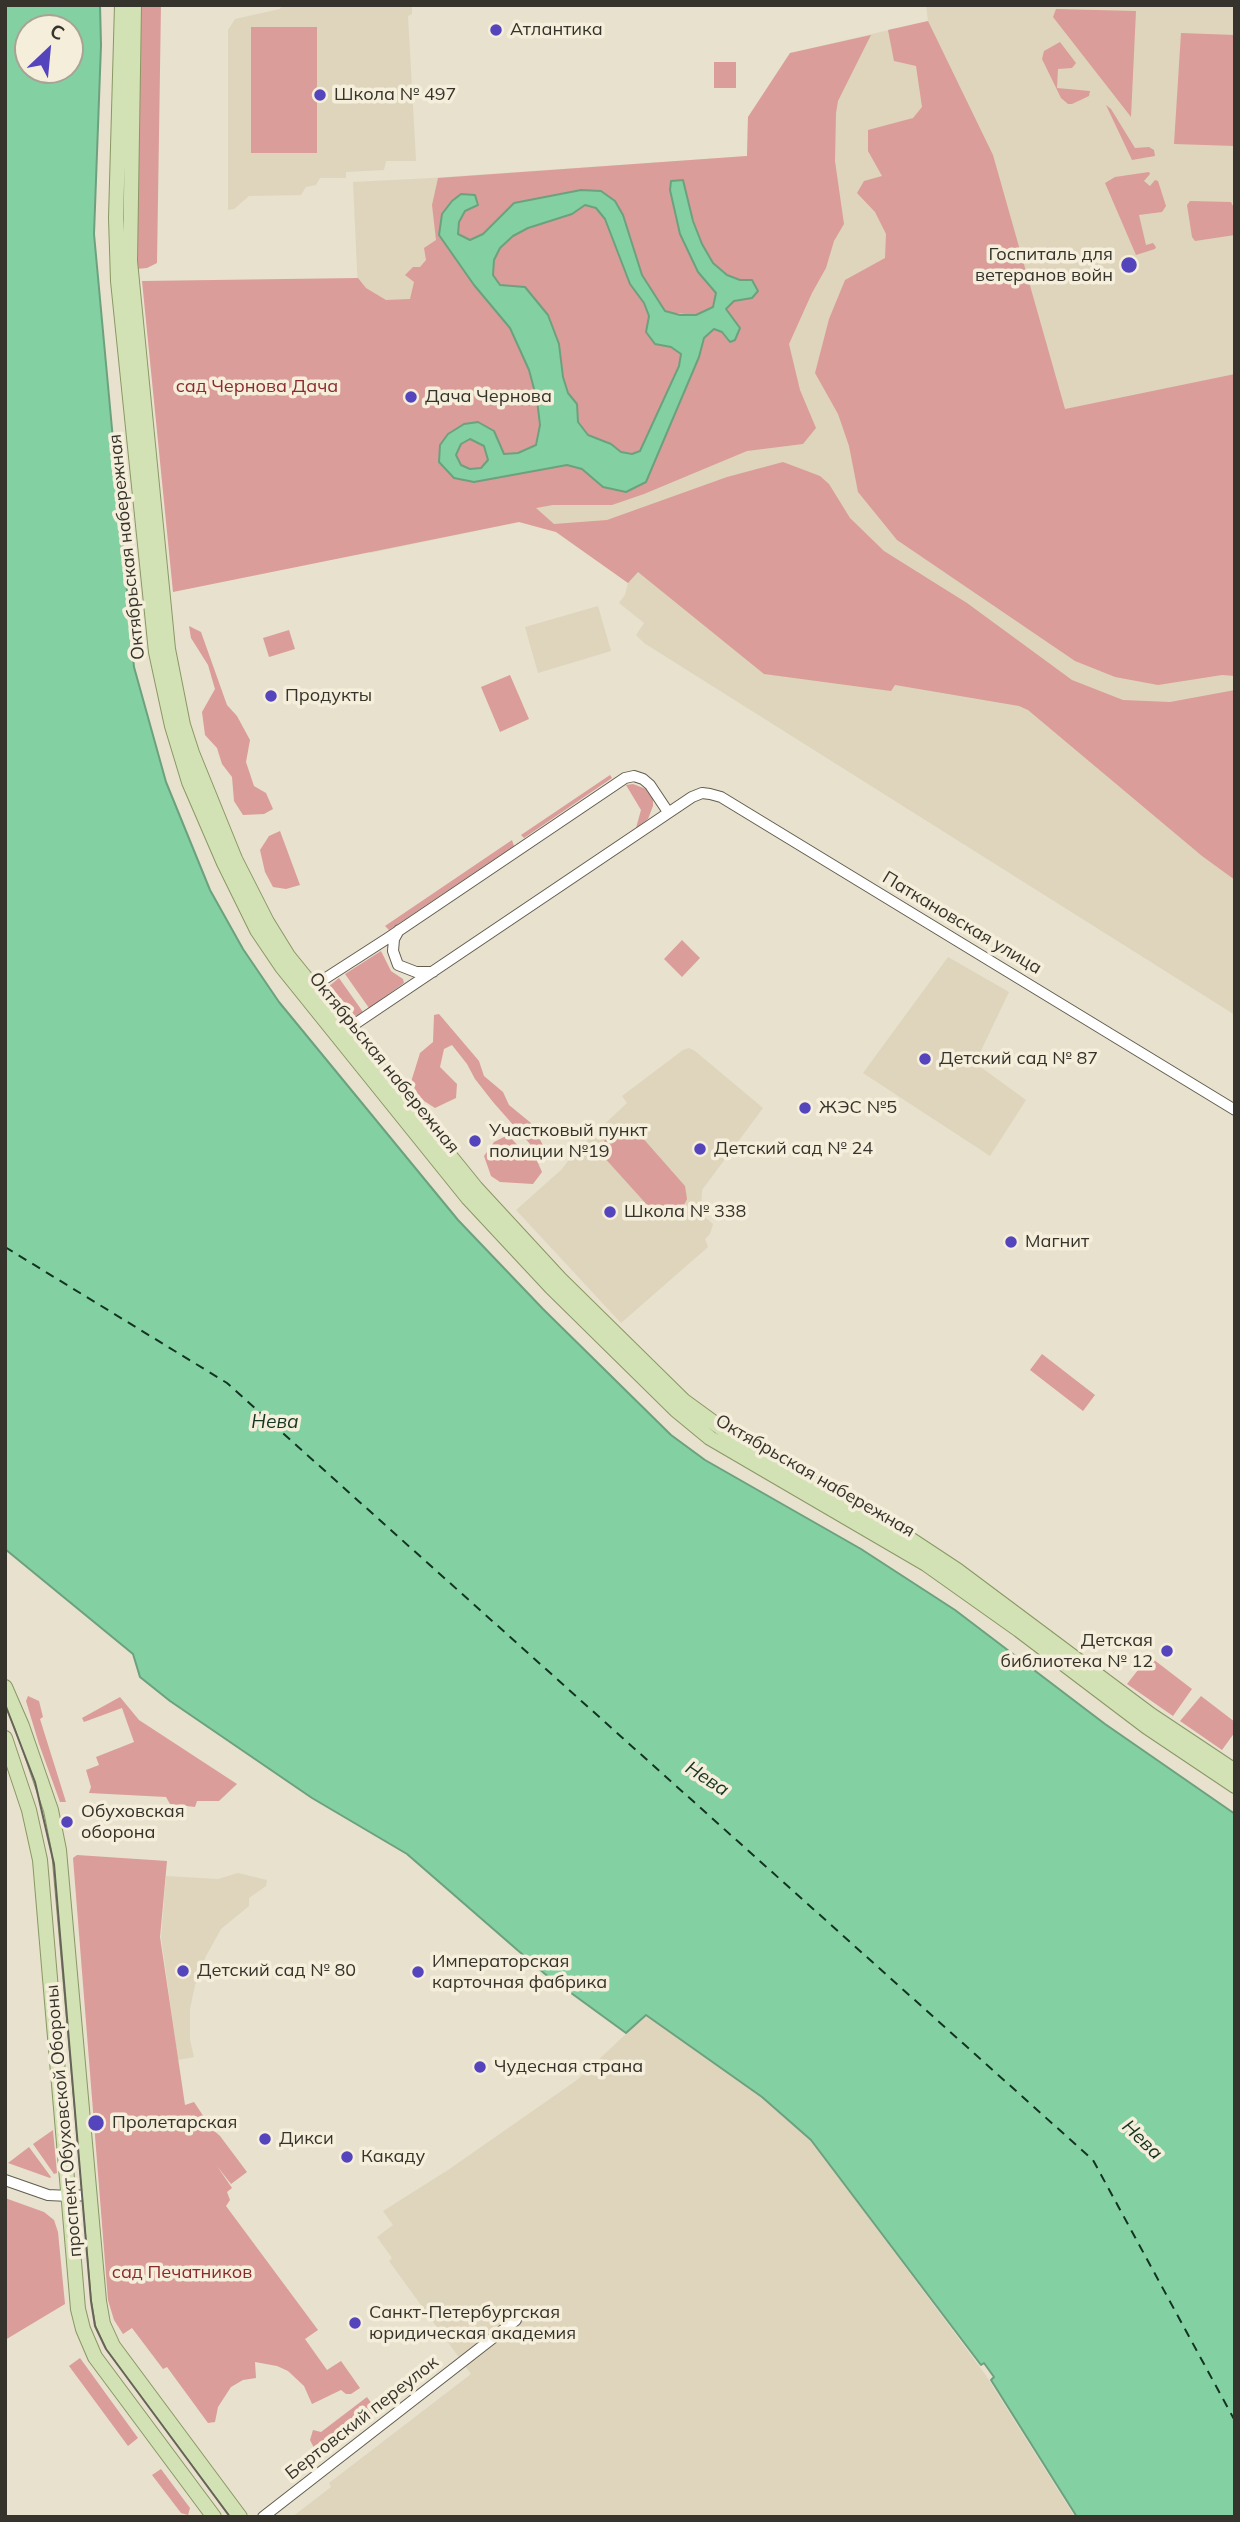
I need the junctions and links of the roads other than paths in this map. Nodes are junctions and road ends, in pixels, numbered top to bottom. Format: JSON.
{"nodes":[{"id":1,"x":122,"y":5,"type":"edge"},
{"id":2,"x":134,"y":5,"type":"edge"},
{"id":3,"x":668,"y":813,"type":"junction"},
{"id":4,"x":399,"y":930,"type":"junction"},
{"id":5,"x":433,"y":972,"type":"junction"},
{"id":6,"x":312,"y":987,"type":"junction"},
{"id":7,"x":342,"y":1032,"type":"junction"},
{"id":8,"x":1235,"y":1110,"type":"edge"},
{"id":9,"x":5,"y":1687,"type":"edge"},
{"id":10,"x":5,"y":1738,"type":"edge"},
{"id":11,"x":1235,"y":1771,"type":"edge"},
{"id":12,"x":1235,"y":1786,"type":"edge"},
{"id":13,"x":5,"y":2180,"type":"edge"},
{"id":14,"x":90,"y":2195,"type":"junction"},
{"id":15,"x":69,"y":2196,"type":"junction"},
{"id":16,"x":516,"y":2320,"type":"dead end"},
{"id":17,"x":214,"y":2517,"type":"edge"},
{"id":18,"x":240,"y":2517,"type":"edge"},
{"id":19,"x":263,"y":2517,"type":"edge"}],
"edges":[{"from":1,"to":7,"type":"main road","name":"Октябрьская набережная"},
{"from":2,"to":6,"type":"main road","name":"Октябрьская набережная"},
{"from":3,"to":4,"type":"street"},
{"from":3,"to":5,"type":"street","name":"Паткановская улица"},
{"from":3,"to":8,"type":"street","name":"Паткановская улица"},
{"from":4,"to":5,"type":"street"},
{"from":4,"to":6,"type":"street"},
{"from":5,"to":7,"type":"street","name":"Паткановская улица"},
{"from":6,"to":7,"type":"main road","name":"Октябрьская набережная"},
{"from":7,"to":11,"type":"main road","name":"Октябрьская набережная"},
{"from":7,"to":12,"type":"main road","name":"Октябрьская набережная"},
{"from":9,"to":14,"type":"main road","name":"проспект Обуховской Обороны"},
{"from":10,"to":15,"type":"main road","name":"проспект Обуховской Обороны"},
{"from":13,"to":15,"type":"street"},
{"from":14,"to":15,"type":"street"},
{"from":14,"to":18,"type":"main road","name":"проспект Обуховской Обороны"},
{"from":15,"to":17,"type":"main road","name":"проспект Обуховской Обороны"},
{"from":16,"to":19,"type":"street","name":"Бертовский переулок"}]}
